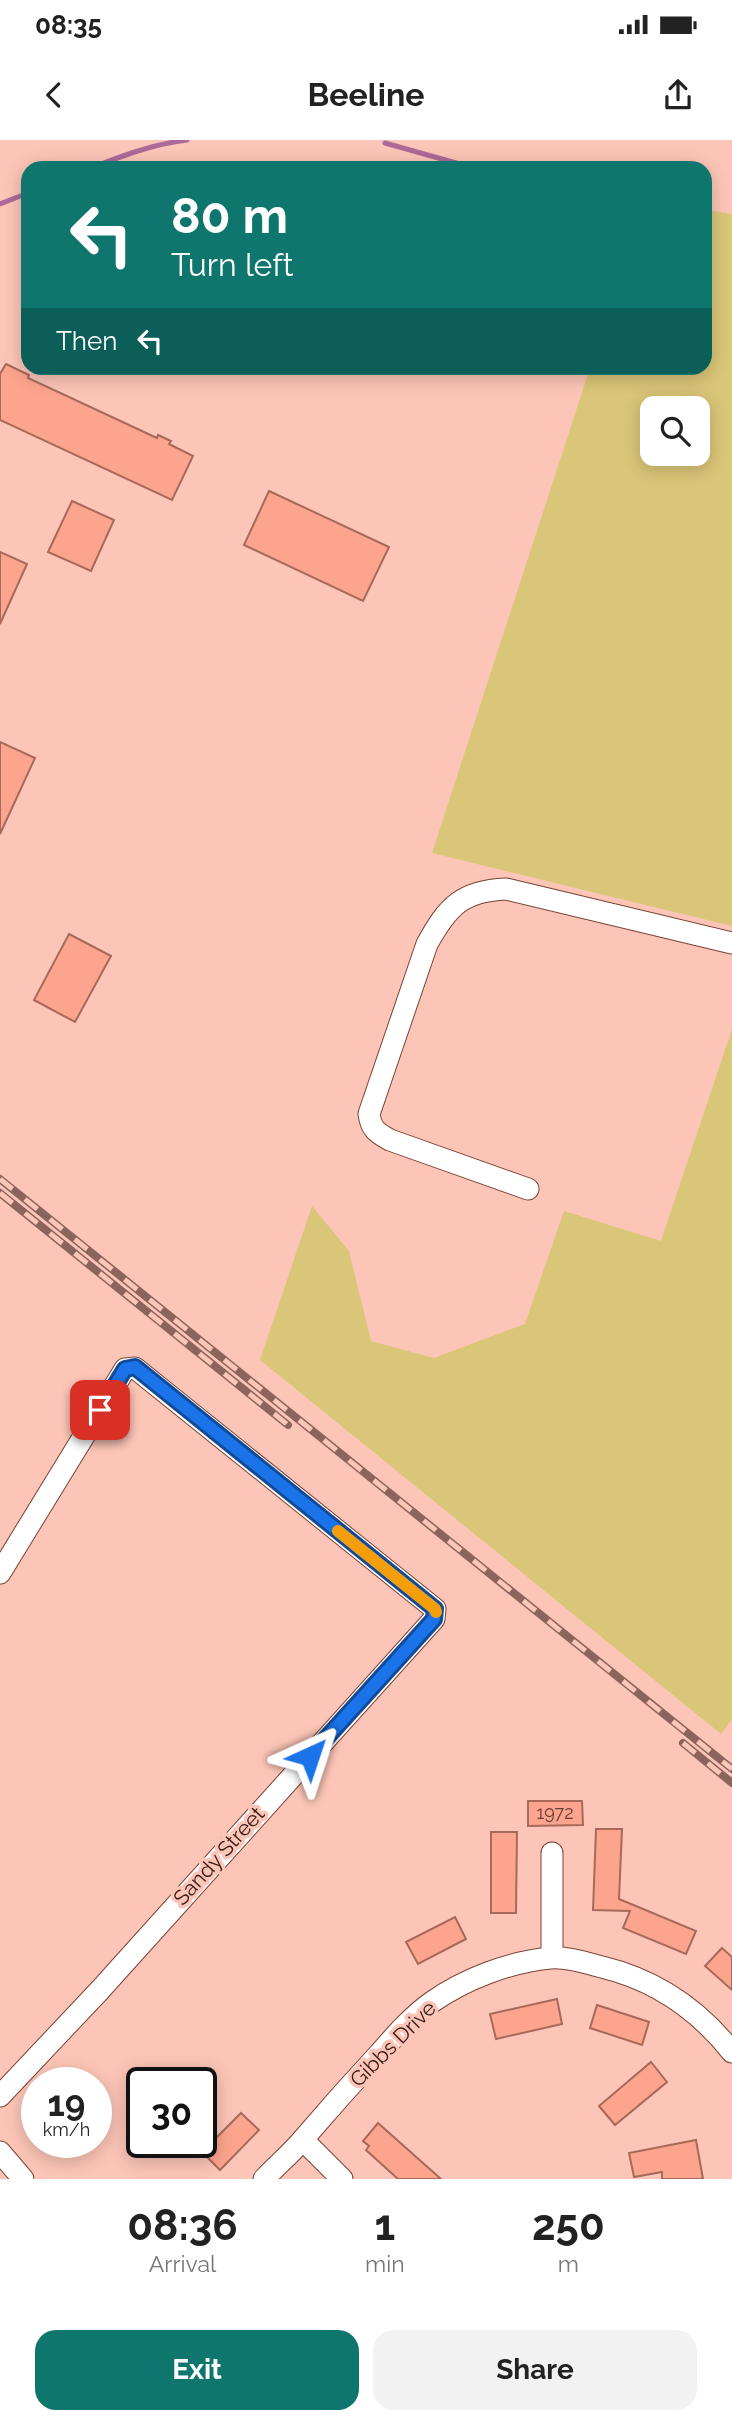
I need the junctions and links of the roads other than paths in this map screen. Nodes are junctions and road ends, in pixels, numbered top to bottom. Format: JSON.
{"nodes":[{"id":1,"x":732,"y":943,"type":"edge"},
{"id":2,"x":528,"y":1189,"type":"dead end"},
{"id":3,"x":0,"y":1573,"type":"edge"},
{"id":4,"x":552,"y":1853,"type":"dead end"},
{"id":5,"x":552,"y":1957,"type":"junction"},
{"id":6,"x":732,"y":2052,"type":"edge"},
{"id":7,"x":0,"y":2096,"type":"edge"},
{"id":8,"x":303,"y":2140,"type":"junction"},
{"id":9,"x":0,"y":2152,"type":"edge"},
{"id":10,"x":23,"y":2179,"type":"edge"},
{"id":11,"x":264,"y":2179,"type":"edge"},
{"id":12,"x":342,"y":2179,"type":"edge"}],
"edges":[{"from":1,"to":2,"type":"street"},
{"from":3,"to":7,"type":"street","name":"Sandy Street"},
{"from":4,"to":5,"type":"street"},
{"from":5,"to":6,"type":"street","name":"Gibbs Drive"},
{"from":5,"to":8,"type":"street","name":"Gibbs Drive"},
{"from":8,"to":11,"type":"street","name":"Gibbs Drive"},
{"from":8,"to":12,"type":"street"},
{"from":9,"to":10,"type":"street"}]}
